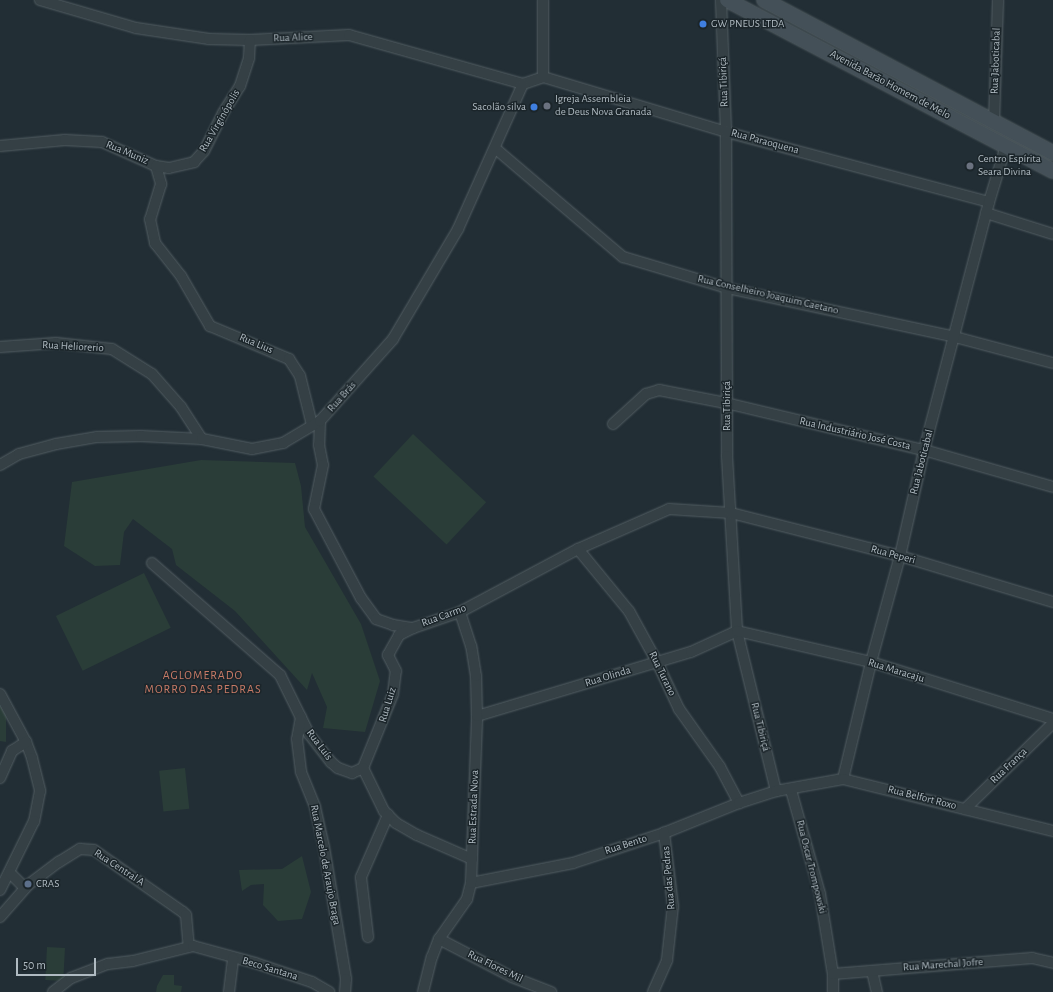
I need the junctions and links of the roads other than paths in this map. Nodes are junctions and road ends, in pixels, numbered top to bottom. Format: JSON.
{"nodes":[{"id":1,"x":40,"y":0,"type":"edge"},
{"id":2,"x":543,"y":0,"type":"edge"},
{"id":3,"x":721,"y":0,"type":"edge"},
{"id":4,"x":727,"y":0,"type":"edge"},
{"id":5,"x":764,"y":0,"type":"edge"},
{"id":6,"x":998,"y":0,"type":"edge"},
{"id":7,"x":250,"y":40,"type":"junction"},
{"id":8,"x":543,"y":77,"type":"junction"},
{"id":9,"x":524,"y":84,"type":"junction"},
{"id":10,"x":994,"y":122,"type":"junction"},
{"id":11,"x":726,"y":132,"type":"junction"},
{"id":12,"x":0,"y":146,"type":"edge"},
{"id":13,"x":1006,"y":146,"type":"junction"},
{"id":14,"x":496,"y":149,"type":"junction"},
{"id":15,"x":1053,"y":153,"type":"edge"},
{"id":16,"x":156,"y":166,"type":"junction"},
{"id":17,"x":1053,"y":171,"type":"edge"},
{"id":18,"x":989,"y":202,"type":"junction"},
{"id":19,"x":986,"y":213,"type":"junction"},
{"id":20,"x":1053,"y":234,"type":"edge"},
{"id":21,"x":181,"y":276,"type":"joint"},
{"id":22,"x":728,"y":288,"type":"junction"},
{"id":23,"x":955,"y":337,"type":"junction"},
{"id":24,"x":0,"y":347,"type":"edge"},
{"id":25,"x":1053,"y":363,"type":"edge"},
{"id":26,"x":726,"y":403,"type":"junction"},
{"id":27,"x":316,"y":423,"type":"junction"},
{"id":28,"x":613,"y":424,"type":"dead end"},
{"id":29,"x":202,"y":439,"type":"junction"},
{"id":30,"x":924,"y":450,"type":"junction"},
{"id":31,"x":0,"y":465,"type":"edge"},
{"id":32,"x":1053,"y":487,"type":"edge"},
{"id":33,"x":731,"y":513,"type":"junction"},
{"id":34,"x":578,"y":549,"type":"junction"},
{"id":35,"x":900,"y":556,"type":"junction"},
{"id":36,"x":152,"y":563,"type":"dead end"},
{"id":37,"x":1053,"y":602,"type":"edge"},
{"id":38,"x":460,"y":612,"type":"junction"},
{"id":39,"x":413,"y":628,"type":"junction"},
{"id":40,"x":737,"y":631,"type":"junction"},
{"id":41,"x":658,"y":662,"type":"junction"},
{"id":42,"x":870,"y":662,"type":"junction"},
{"id":43,"x":0,"y":694,"type":"edge"},
{"id":44,"x":477,"y":716,"type":"junction"},
{"id":45,"x":301,"y":717,"type":"junction"},
{"id":46,"x":1053,"y":719,"type":"edge"},
{"id":47,"x":1053,"y":723,"type":"edge"},
{"id":48,"x":26,"y":742,"type":"junction"},
{"id":49,"x":364,"y":768,"type":"junction"},
{"id":50,"x":0,"y":778,"type":"edge"},
{"id":51,"x":843,"y":779,"type":"junction"},
{"id":52,"x":791,"y":790,"type":"junction"},
{"id":53,"x":776,"y":791,"type":"junction"},
{"id":54,"x":739,"y":803,"type":"junction"},
{"id":55,"x":965,"y":809,"type":"junction"},
{"id":56,"x":388,"y":815,"type":"junction"},
{"id":57,"x":1053,"y":831,"type":"edge"},
{"id":58,"x":664,"y":833,"type":"junction"},
{"id":59,"x":472,"y":859,"type":"junction"},
{"id":60,"x":10,"y":873,"type":"junction"},
{"id":61,"x":471,"y":883,"type":"junction"},
{"id":62,"x":25,"y":888,"type":"junction"},
{"id":63,"x":0,"y":890,"type":"edge"},
{"id":64,"x":0,"y":917,"type":"edge"},
{"id":65,"x":368,"y":937,"type":"dead end"},
{"id":66,"x":439,"y":939,"type":"junction"},
{"id":67,"x":189,"y":946,"type":"junction"},
{"id":68,"x":233,"y":958,"type":"junction"},
{"id":69,"x":1053,"y":963,"type":"edge"},
{"id":70,"x":872,"y":971,"type":"junction"},
{"id":71,"x":832,"y":974,"type":"junction"},
{"id":72,"x":53,"y":992,"type":"edge"},
{"id":73,"x":229,"y":992,"type":"edge"},
{"id":74,"x":329,"y":992,"type":"edge"},
{"id":75,"x":345,"y":992,"type":"edge"},
{"id":76,"x":424,"y":992,"type":"edge"},
{"id":77,"x":551,"y":992,"type":"edge"},
{"id":78,"x":653,"y":992,"type":"edge"},
{"id":79,"x":833,"y":992,"type":"edge"},
{"id":80,"x":877,"y":992,"type":"edge"}],
"edges":[{"from":1,"to":7,"type":"street","name":"Rua Alice"},
{"from":2,"to":8,"type":"street"},
{"from":3,"to":11,"type":"street","name":"Rua Tibiriçá"},
{"from":4,"to":13,"type":"main road","name":"Avenida Barão Homem de Melo"},
{"from":5,"to":10,"type":"main road","name":"Avenida Barão Homem de Melo"},
{"from":6,"to":10,"type":"street","name":"Rua Jaboticabal"},
{"from":7,"to":9,"type":"street","name":"Rua Alice"},
{"from":7,"to":16,"type":"street","name":"Rua Virginópolis"},
{"from":8,"to":9,"type":"street"},
{"from":8,"to":11,"type":"street","name":"Rua Paraoquena"},
{"from":9,"to":14,"type":"street","name":"Rua Brás"},
{"from":10,"to":15,"type":"main road","name":"Avenida Barão Homem de Melo"},
{"from":11,"to":18,"type":"street","name":"Rua Paraoquena"},
{"from":11,"to":22,"type":"street","name":"Rua Tibiriçá"},
{"from":12,"to":16,"type":"street","name":"Rua Muniz"},
{"from":13,"to":17,"type":"main road","name":"Avenida Barão Homem de Melo"},
{"from":13,"to":18,"type":"street","name":"Rua Jaboticabal"},
{"from":14,"to":22,"type":"street","name":"Rua Conselheiro Joaquim Caetano"},
{"from":14,"to":27,"type":"street","name":"Rua Brás"},
{"from":16,"to":21,"type":"street","name":"Rua Muniz"},
{"from":18,"to":19,"type":"street","name":"Rua Jaboticabal"},
{"from":19,"to":20,"type":"street"},
{"from":19,"to":23,"type":"street","name":"Rua Jaboticabal"},
{"from":21,"to":27,"type":"street","name":"Rua Lius"},
{"from":22,"to":23,"type":"street","name":"Rua Conselheiro Joaquim Caetano"},
{"from":22,"to":26,"type":"street","name":"Rua Tibiriçá"},
{"from":23,"to":25,"type":"street","name":"Rua Conselheiro Joaquim Caetano"},
{"from":23,"to":30,"type":"street","name":"Rua Jaboticabal"},
{"from":24,"to":29,"type":"street","name":"Rua Heliorerio"},
{"from":26,"to":28,"type":"street","name":"Rua Industriário José Costa"},
{"from":26,"to":30,"type":"street","name":"Rua Industriário José Costa"},
{"from":26,"to":33,"type":"street","name":"Rua Tibiriçá"},
{"from":27,"to":29,"type":"street","name":"Rua Brás"},
{"from":27,"to":39,"type":"street","name":"Rua Carmo"},
{"from":29,"to":31,"type":"street","name":"Rua Brás"},
{"from":30,"to":32,"type":"street","name":"Rua Industriário José Costa"},
{"from":30,"to":35,"type":"street","name":"Rua Jaboticabal"},
{"from":33,"to":34,"type":"street","name":"Rua Carmo"},
{"from":33,"to":35,"type":"street","name":"Rua Peperi"},
{"from":33,"to":40,"type":"street","name":"Rua Tibiriçá"},
{"from":34,"to":38,"type":"street","name":"Rua Carmo"},
{"from":34,"to":41,"type":"street","name":"Rua Turano"},
{"from":35,"to":37,"type":"street","name":"Rua Peperi"},
{"from":35,"to":42,"type":"street","name":"Rua Jaboticabal"},
{"from":36,"to":45,"type":"street"},
{"from":38,"to":39,"type":"street","name":"Rua Carmo"},
{"from":38,"to":44,"type":"street","name":"Rua Estrada Nova"},
{"from":39,"to":49,"type":"street","name":"Rua Luiz"},
{"from":40,"to":41,"type":"street","name":"Rua Olinda"},
{"from":40,"to":42,"type":"street","name":"Rua Maracaju"},
{"from":40,"to":53,"type":"street","name":"Rua Tibiriçá"},
{"from":41,"to":44,"type":"street","name":"Rua Olinda"},
{"from":41,"to":54,"type":"street","name":"Rua Turano"},
{"from":42,"to":46,"type":"street","name":"Rua Maracaju"},
{"from":42,"to":51,"type":"street","name":"Rua Jaboticabal"},
{"from":43,"to":48,"type":"street"},
{"from":44,"to":59,"type":"street","name":"Rua Estrada Nova"},
{"from":45,"to":49,"type":"street","name":"Rua Luís"},
{"from":45,"to":75,"type":"street","name":"Rua Marcelo de Araujo Braga"},
{"from":47,"to":55,"type":"street","name":"Rua França"},
{"from":48,"to":50,"type":"street"},
{"from":48,"to":60,"type":"street"},
{"from":49,"to":56,"type":"street"},
{"from":51,"to":52,"type":"street","name":"Rua Belfort Roxo"},
{"from":51,"to":55,"type":"street","name":"Rua Belfort Roxo"},
{"from":52,"to":53,"type":"street"},
{"from":52,"to":71,"type":"street","name":"Rua Oscar Trompowski"},
{"from":53,"to":54,"type":"street","name":"Rua Bento"},
{"from":54,"to":58,"type":"street","name":"Rua Bento"},
{"from":55,"to":57,"type":"street","name":"Rua Belfort Roxo"},
{"from":56,"to":59,"type":"street"},
{"from":56,"to":65,"type":"street"},
{"from":58,"to":61,"type":"street","name":"Rua Bento"},
{"from":58,"to":78,"type":"street","name":"Rua das Pedras"},
{"from":59,"to":61,"type":"street","name":"Rua Estrada Nova"},
{"from":60,"to":62,"type":"street"},
{"from":60,"to":63,"type":"street"},
{"from":61,"to":66,"type":"street","name":"Rua Estrada Nova"},
{"from":62,"to":64,"type":"street","name":"Rua Central A"},
{"from":62,"to":67,"type":"street","name":"Rua Central A"},
{"from":66,"to":76,"type":"street","name":"Rua Estrada Nova"},
{"from":66,"to":77,"type":"street","name":"Rua Flores Mil"},
{"from":67,"to":68,"type":"street","name":"Beco Santana"},
{"from":67,"to":72,"type":"street"},
{"from":68,"to":73,"type":"street"},
{"from":68,"to":74,"type":"street","name":"Beco Santana"},
{"from":69,"to":70,"type":"street","name":"Rua Marechal Jofre"},
{"from":70,"to":71,"type":"street","name":"Rua Marechal Jofre"},
{"from":70,"to":80,"type":"street"},
{"from":71,"to":79,"type":"street","name":"Rua Oscar Trompowski"}]}
